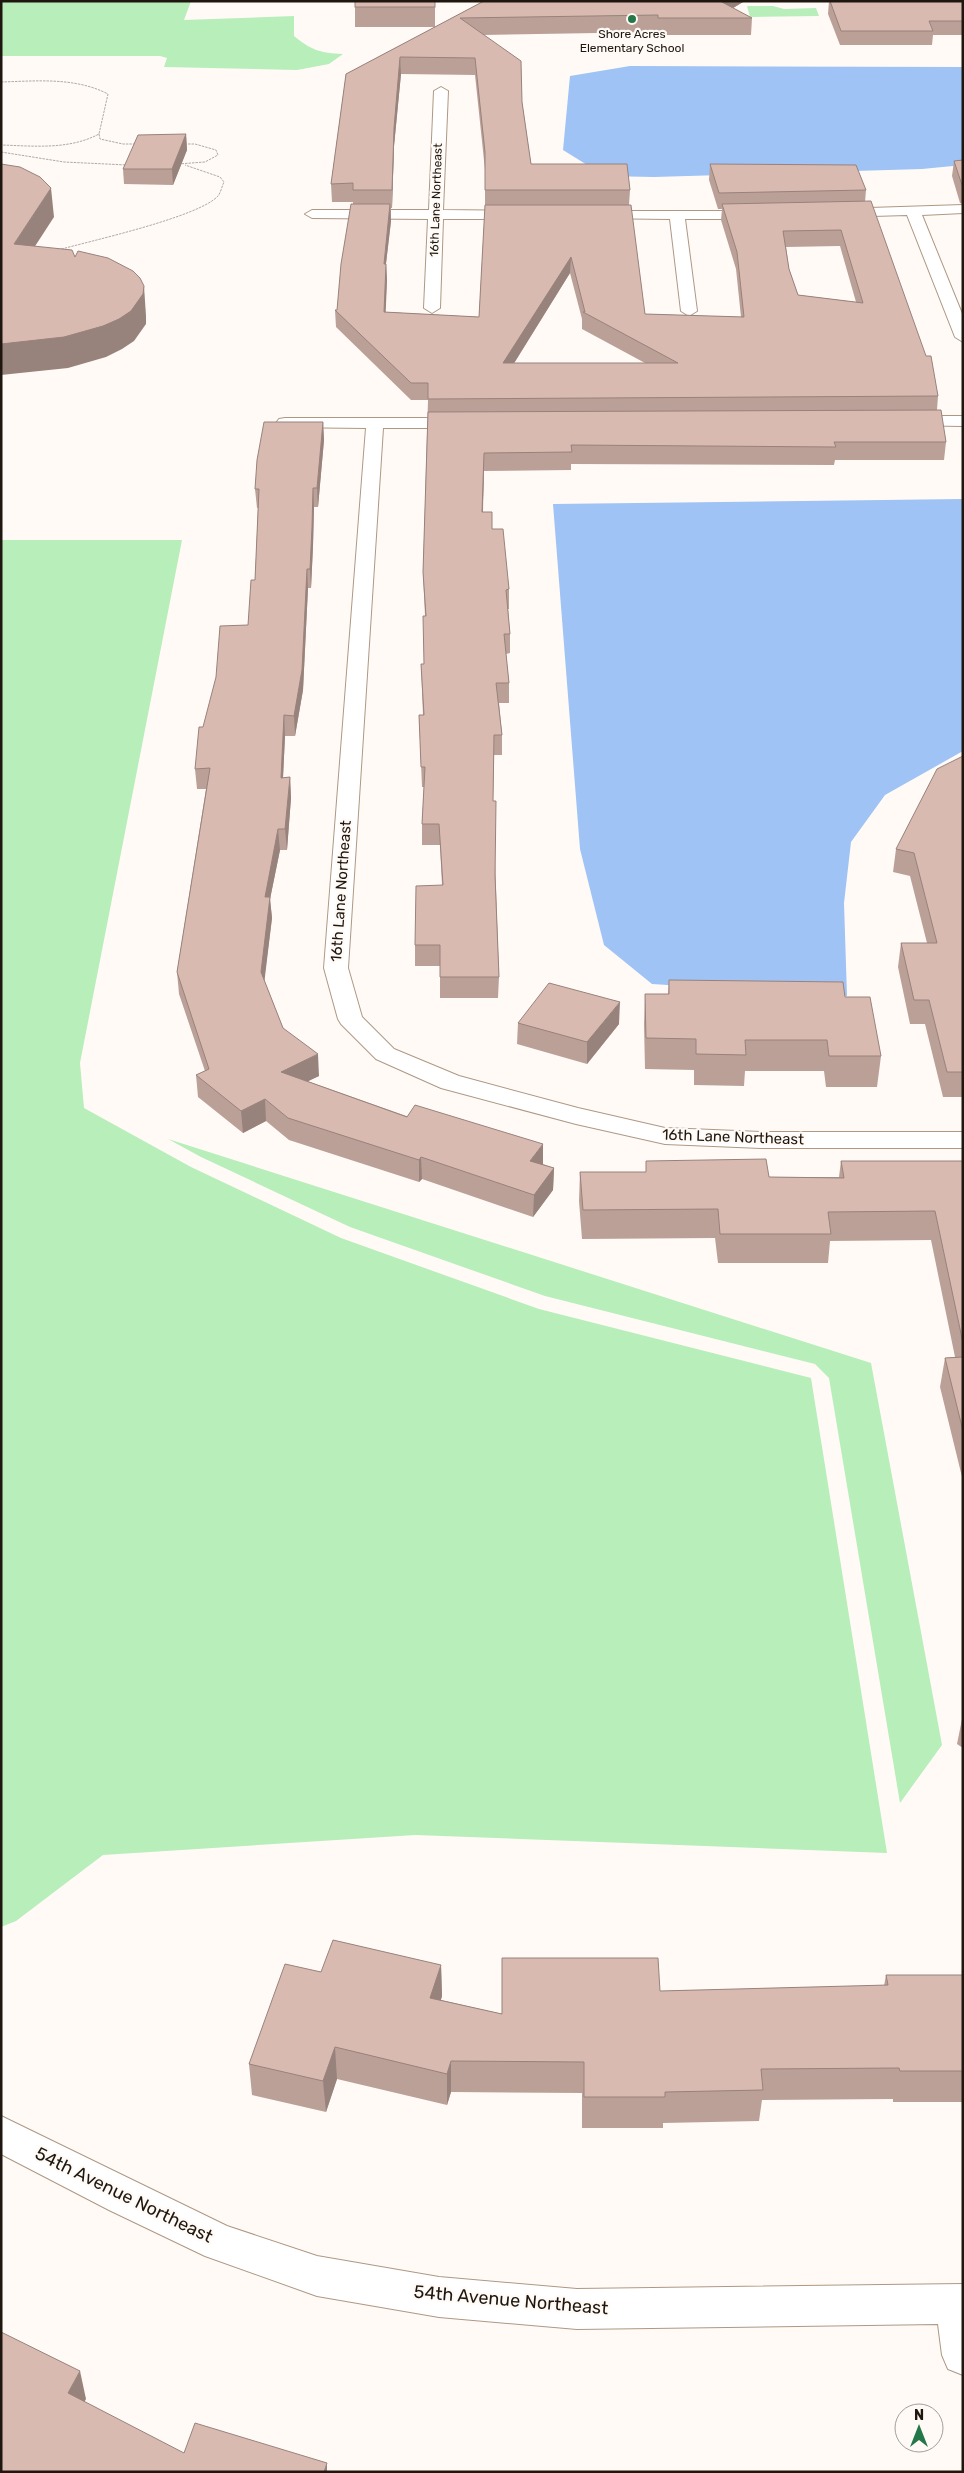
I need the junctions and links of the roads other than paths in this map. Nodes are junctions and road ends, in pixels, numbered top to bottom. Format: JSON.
{"nodes":[{"id":1,"x":441,"y":91,"type":"dead end"},
{"id":2,"x":963,"y":209,"type":"edge"},
{"id":3,"x":913,"y":211,"type":"junction"},
{"id":4,"x":312,"y":214,"type":"dead end"},
{"id":5,"x":824,"y":214,"type":"edge"},
{"id":6,"x":436,"y":215,"type":"junction"},
{"id":7,"x":542,"y":215,"type":"edge"},
{"id":8,"x":580,"y":215,"type":"edge"},
{"id":9,"x":677,"y":215,"type":"junction"},
{"id":10,"x":775,"y":215,"type":"edge"},
{"id":11,"x":432,"y":308,"type":"dead end"},
{"id":12,"x":689,"y":311,"type":"dead end"},
{"id":13,"x":963,"y":337,"type":"edge"},
{"id":14,"x":963,"y":421,"type":"edge"},
{"id":15,"x":481,"y":422,"type":"edge"},
{"id":16,"x":885,"y":422,"type":"edge"},
{"id":17,"x":281,"y":423,"type":"edge"},
{"id":18,"x":375,"y":423,"type":"junction"},
{"id":19,"x":963,"y":1140,"type":"edge"},
{"id":20,"x":1,"y":2134,"type":"edge"},
{"id":21,"x":959,"y":2304,"type":"edge"},
{"id":22,"x":963,"y":2355,"type":"edge"}],
"edges":[{"from":1,"to":6,"type":"street","name":"16th Lane Northeast"},
{"from":2,"to":3,"type":"street"},
{"from":3,"to":5,"type":"street"},
{"from":3,"to":13,"type":"street"},
{"from":4,"to":6,"type":"street"},
{"from":6,"to":7,"type":"street"},
{"from":6,"to":11,"type":"street","name":"16th Lane Northeast"},
{"from":8,"to":9,"type":"street"},
{"from":9,"to":10,"type":"street"},
{"from":9,"to":12,"type":"street"},
{"from":14,"to":16,"type":"street"},
{"from":15,"to":18,"type":"street"},
{"from":17,"to":18,"type":"street"},
{"from":18,"to":19,"type":"street","name":"16th Lane Northeast"},
{"from":20,"to":21,"type":"street","name":"54th Avenue Northeast"},
{"from":21,"to":22,"type":"street"}]}
